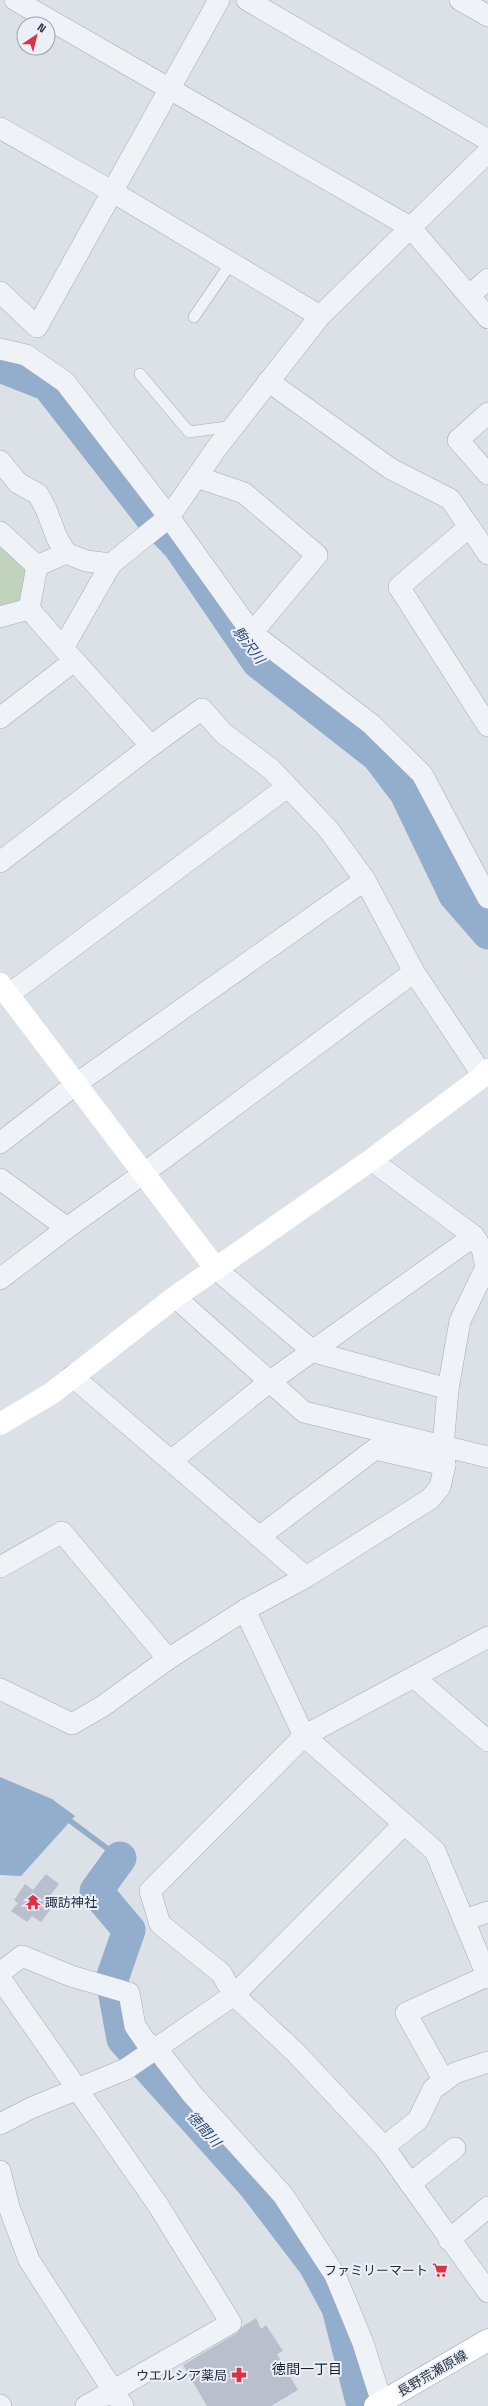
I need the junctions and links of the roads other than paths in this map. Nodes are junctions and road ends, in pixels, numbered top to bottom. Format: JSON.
{"nodes":[{"id":1,"x":15,"y":0,"type":"edge"},
{"id":2,"x":219,"y":0,"type":"edge"},
{"id":3,"x":247,"y":0,"type":"edge"},
{"id":4,"x":460,"y":0,"type":"edge"},
{"id":5,"x":488,"y":16,"type":"edge"},
{"id":6,"x":168,"y":90,"type":"junction"},
{"id":7,"x":0,"y":128,"type":"edge"},
{"id":8,"x":488,"y":140,"type":"edge"},
{"id":9,"x":488,"y":152,"type":"edge"},
{"id":10,"x":113,"y":192,"type":"junction"},
{"id":11,"x":410,"y":227,"type":"junction"},
{"id":12,"x":231,"y":263,"type":"junction"},
{"id":13,"x":488,"y":278,"type":"edge"},
{"id":14,"x":0,"y":292,"type":"edge"},
{"id":15,"x":469,"y":296,"type":"junction"},
{"id":16,"x":320,"y":316,"type":"junction"},
{"id":17,"x":194,"y":317,"type":"dead end"},
{"id":18,"x":488,"y":318,"type":"edge"},
{"id":19,"x":38,"y":327,"type":"junction"},
{"id":20,"x":0,"y":349,"type":"edge"},
{"id":21,"x":26,"y":355,"type":"junction"},
{"id":22,"x":140,"y":374,"type":"dead end"},
{"id":23,"x":268,"y":381,"type":"junction"},
{"id":24,"x":488,"y":413,"type":"edge"},
{"id":25,"x":234,"y":426,"type":"junction"},
{"id":26,"x":0,"y":461,"type":"edge"},
{"id":27,"x":488,"y":474,"type":"edge"},
{"id":28,"x":197,"y":477,"type":"junction"},
{"id":29,"x":169,"y":517,"type":"junction"},
{"id":30,"x":469,"y":527,"type":"junction"},
{"id":31,"x":0,"y":532,"type":"edge"},
{"id":32,"x":66,"y":553,"type":"junction"},
{"id":33,"x":488,"y":554,"type":"edge"},
{"id":34,"x":111,"y":564,"type":"junction"},
{"id":35,"x":37,"y":566,"type":"junction"},
{"id":36,"x":29,"y":609,"type":"junction"},
{"id":37,"x":0,"y":617,"type":"edge"},
{"id":38,"x":252,"y":633,"type":"junction"},
{"id":39,"x":69,"y":654,"type":"junction"},
{"id":40,"x":0,"y":718,"type":"edge"},
{"id":41,"x":488,"y":726,"type":"edge"},
{"id":42,"x":151,"y":746,"type":"junction"},
{"id":43,"x":287,"y":786,"type":"junction"},
{"id":44,"x":0,"y":862,"type":"edge"},
{"id":45,"x":366,"y":880,"type":"junction"},
{"id":46,"x":488,"y":898,"type":"edge"},
{"id":47,"x":414,"y":972,"type":"junction"},
{"id":48,"x":4,"y":989,"type":"edge"},
{"id":49,"x":486,"y":1073,"type":"edge"},
{"id":50,"x":76,"y":1084,"type":"junction"},
{"id":51,"x":0,"y":1143,"type":"edge"},
{"id":52,"x":370,"y":1160,"type":"junction"},
{"id":53,"x":144,"y":1173,"type":"junction"},
{"id":54,"x":0,"y":1179,"type":"edge"},
{"id":55,"x":67,"y":1228,"type":"junction"},
{"id":56,"x":474,"y":1236,"type":"junction"},
{"id":57,"x":216,"y":1269,"type":"junction"},
{"id":58,"x":0,"y":1279,"type":"edge"},
{"id":59,"x":175,"y":1297,"type":"junction"},
{"id":60,"x":314,"y":1352,"type":"junction"},
{"id":61,"x":72,"y":1376,"type":"junction"},
{"id":62,"x":270,"y":1382,"type":"junction"},
{"id":63,"x":448,"y":1389,"type":"junction"},
{"id":64,"x":0,"y":1424,"type":"edge"},
{"id":65,"x":444,"y":1456,"type":"junction"},
{"id":66,"x":488,"y":1457,"type":"edge"},
{"id":67,"x":170,"y":1461,"type":"junction"},
{"id":68,"x":259,"y":1537,"type":"junction"},
{"id":69,"x":0,"y":1567,"type":"edge"},
{"id":70,"x":306,"y":1578,"type":"junction"},
{"id":71,"x":245,"y":1610,"type":"junction"},
{"id":72,"x":488,"y":1637,"type":"edge"},
{"id":73,"x":168,"y":1659,"type":"junction"},
{"id":74,"x":415,"y":1678,"type":"junction"},
{"id":75,"x":0,"y":1689,"type":"edge"},
{"id":76,"x":304,"y":1736,"type":"junction"},
{"id":77,"x":488,"y":1741,"type":"edge"},
{"id":78,"x":404,"y":1824,"type":"junction"},
{"id":79,"x":488,"y":1912,"type":"edge"},
{"id":80,"x":464,"y":1920,"type":"junction"},
{"id":81,"x":0,"y":1974,"type":"edge"},
{"id":82,"x":488,"y":1977,"type":"edge"},
{"id":83,"x":0,"y":1978,"type":"edge"},
{"id":84,"x":234,"y":1994,"type":"junction"},
{"id":85,"x":153,"y":2051,"type":"junction"},
{"id":86,"x":488,"y":2062,"type":"edge"},
{"id":87,"x":444,"y":2081,"type":"junction"},
{"id":88,"x":76,"y":2090,"type":"junction"},
{"id":89,"x":0,"y":2124,"type":"edge"},
{"id":90,"x":384,"y":2148,"type":"junction"},
{"id":91,"x":455,"y":2148,"type":"dead end"},
{"id":92,"x":0,"y":2171,"type":"edge"},
{"id":93,"x":410,"y":2184,"type":"junction"},
{"id":94,"x":488,"y":2207,"type":"edge"},
{"id":95,"x":5,"y":2208,"type":"edge"},
{"id":96,"x":449,"y":2240,"type":"junction"},
{"id":97,"x":488,"y":2292,"type":"edge"},
{"id":98,"x":488,"y":2340,"type":"edge"},
{"id":99,"x":118,"y":2399,"type":"edge"},
{"id":100,"x":379,"y":2405,"type":"edge"},
{"id":101,"x":86,"y":2406,"type":"edge"}],
"edges":[{"from":1,"to":6,"type":"street"},
{"from":2,"to":6,"type":"street"},
{"from":3,"to":8,"type":"street"},
{"from":4,"to":5,"type":"street"},
{"from":6,"to":10,"type":"street"},
{"from":6,"to":11,"type":"street"},
{"from":7,"to":10,"type":"street"},
{"from":9,"to":11,"type":"street"},
{"from":10,"to":12,"type":"street"},
{"from":10,"to":19,"type":"street"},
{"from":11,"to":15,"type":"street"},
{"from":11,"to":16,"type":"street"},
{"from":12,"to":16,"type":"street"},
{"from":12,"to":17,"type":"lane"},
{"from":13,"to":15,"type":"street"},
{"from":14,"to":19,"type":"street"},
{"from":15,"to":18,"type":"street"},
{"from":16,"to":23,"type":"street"},
{"from":19,"to":21,"type":"street"},
{"from":20,"to":21,"type":"street"},
{"from":21,"to":29,"type":"street"},
{"from":22,"to":25,"type":"lane"},
{"from":23,"to":25,"type":"street"},
{"from":23,"to":30,"type":"street"},
{"from":24,"to":27,"type":"street"},
{"from":25,"to":28,"type":"street"},
{"from":26,"to":32,"type":"street"},
{"from":28,"to":29,"type":"street"},
{"from":28,"to":38,"type":"street"},
{"from":29,"to":34,"type":"street"},
{"from":29,"to":38,"type":"street"},
{"from":30,"to":33,"type":"street"},
{"from":30,"to":41,"type":"street"},
{"from":31,"to":35,"type":"street"},
{"from":32,"to":34,"type":"street"},
{"from":32,"to":35,"type":"street"},
{"from":34,"to":39,"type":"street"},
{"from":35,"to":36,"type":"street"},
{"from":36,"to":37,"type":"street"},
{"from":36,"to":39,"type":"street"},
{"from":38,"to":46,"type":"street"},
{"from":39,"to":40,"type":"street"},
{"from":39,"to":42,"type":"street"},
{"from":42,"to":43,"type":"street"},
{"from":42,"to":44,"type":"street"},
{"from":43,"to":45,"type":"street"},
{"from":43,"to":48,"type":"street"},
{"from":45,"to":47,"type":"street"},
{"from":45,"to":50,"type":"street"},
{"from":47,"to":49,"type":"street"},
{"from":47,"to":53,"type":"street"},
{"from":48,"to":50,"type":"street"},
{"from":49,"to":52,"type":"street"},
{"from":50,"to":51,"type":"street"},
{"from":50,"to":53,"type":"street"},
{"from":52,"to":56,"type":"street"},
{"from":52,"to":57,"type":"street"},
{"from":53,"to":55,"type":"street"},
{"from":53,"to":57,"type":"street"},
{"from":54,"to":55,"type":"street"},
{"from":55,"to":58,"type":"street"},
{"from":56,"to":60,"type":"street"},
{"from":56,"to":63,"type":"street"},
{"from":57,"to":59,"type":"street"},
{"from":57,"to":60,"type":"street"},
{"from":59,"to":61,"type":"street"},
{"from":59,"to":62,"type":"street"},
{"from":60,"to":62,"type":"street"},
{"from":60,"to":63,"type":"street"},
{"from":61,"to":64,"type":"street"},
{"from":61,"to":67,"type":"street"},
{"from":62,"to":65,"type":"street"},
{"from":62,"to":67,"type":"street"},
{"from":63,"to":65,"type":"street"},
{"from":65,"to":66,"type":"street"},
{"from":65,"to":68,"type":"street"},
{"from":65,"to":70,"type":"street"},
{"from":67,"to":68,"type":"street"},
{"from":68,"to":70,"type":"street"},
{"from":69,"to":73,"type":"street"},
{"from":70,"to":71,"type":"street"},
{"from":71,"to":73,"type":"street"},
{"from":71,"to":76,"type":"street"},
{"from":72,"to":74,"type":"street"},
{"from":73,"to":75,"type":"street"},
{"from":74,"to":76,"type":"street"},
{"from":74,"to":77,"type":"street"},
{"from":76,"to":78,"type":"street"},
{"from":76,"to":84,"type":"street"},
{"from":78,"to":80,"type":"street"},
{"from":78,"to":84,"type":"street"},
{"from":79,"to":80,"type":"street"},
{"from":80,"to":82,"type":"street"},
{"from":81,"to":85,"type":"street"},
{"from":82,"to":87,"type":"street"},
{"from":83,"to":88,"type":"street"},
{"from":84,"to":85,"type":"street"},
{"from":84,"to":90,"type":"street"},
{"from":85,"to":88,"type":"street"},
{"from":85,"to":100,"type":"street"},
{"from":86,"to":87,"type":"street"},
{"from":87,"to":90,"type":"street"},
{"from":88,"to":89,"type":"street"},
{"from":88,"to":99,"type":"street"},
{"from":90,"to":93,"type":"street"},
{"from":91,"to":93,"type":"street"},
{"from":92,"to":95,"type":"street"},
{"from":93,"to":96,"type":"street"},
{"from":94,"to":96,"type":"street"},
{"from":95,"to":99,"type":"street"},
{"from":96,"to":97,"type":"street"},
{"from":98,"to":100,"type":"street","name":"長野荒瀬原線"},
{"from":99,"to":101,"type":"street"}]}
